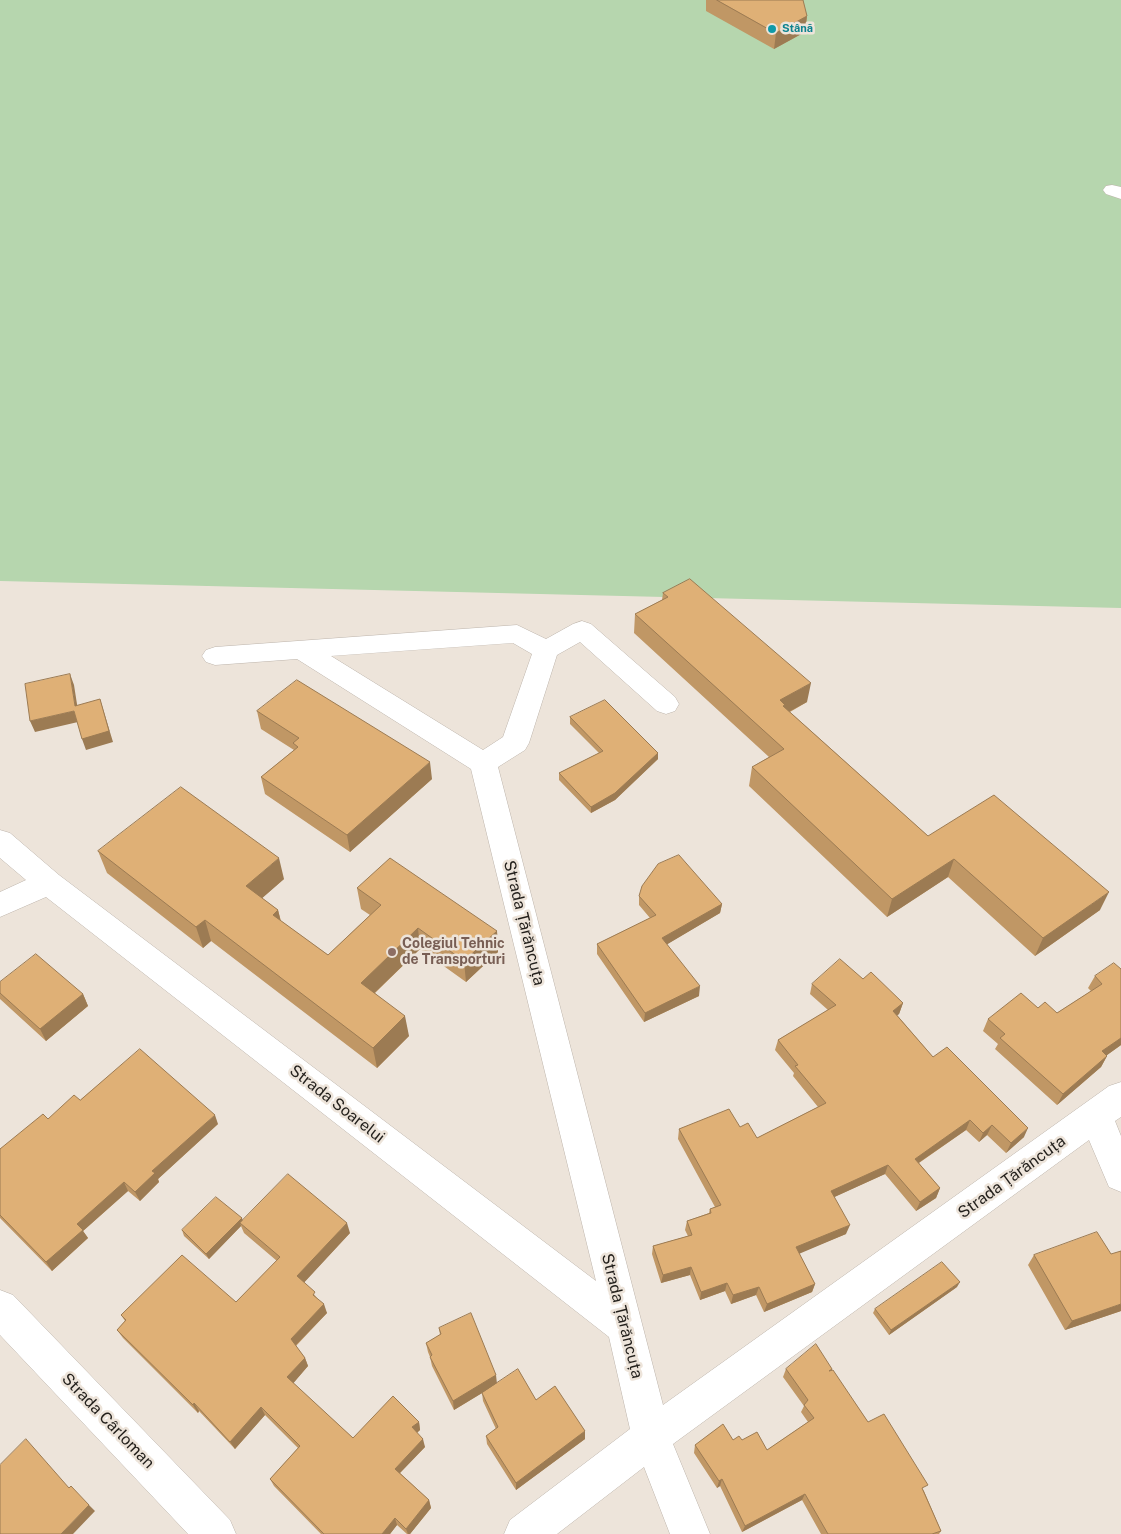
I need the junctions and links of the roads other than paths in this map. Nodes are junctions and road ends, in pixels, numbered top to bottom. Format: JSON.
{"nodes":[{"id":1,"x":546,"y":650,"type":"junction"},
{"id":2,"x":303,"y":651,"type":"junction"},
{"id":3,"x":215,"y":656,"type":"dead end"},
{"id":4,"x":666,"y":704,"type":"dead end"},
{"id":5,"x":483,"y":763,"type":"junction"},
{"id":6,"x":0,"y":841,"type":"edge"},
{"id":7,"x":49,"y":883,"type":"junction"},
{"id":8,"x":0,"y":905,"type":"edge"},
{"id":9,"x":1109,"y":1107,"type":"edge"},
{"id":10,"x":1121,"y":1176,"type":"edge"},
{"id":11,"x":0,"y":1308,"type":"edge"},
{"id":12,"x":625,"y":1326,"type":"junction"},
{"id":13,"x":651,"y":1437,"type":"junction"},
{"id":14,"x":216,"y":1534,"type":"edge"},
{"id":15,"x":524,"y":1534,"type":"edge"},
{"id":16,"x":690,"y":1534,"type":"edge"}],
"edges":[{"from":1,"to":2,"type":"street"},
{"from":1,"to":4,"type":"street"},
{"from":1,"to":5,"type":"street"},
{"from":2,"to":3,"type":"street"},
{"from":2,"to":5,"type":"street"},
{"from":5,"to":12,"type":"street","name":"Strada Țărăncuța"},
{"from":6,"to":7,"type":"street","name":"Strada Soarelui"},
{"from":7,"to":8,"type":"street"},
{"from":7,"to":12,"type":"street","name":"Strada Soarelui"},
{"from":9,"to":10,"type":"street"},
{"from":9,"to":13,"type":"street","name":"Strada Țărăncuța"},
{"from":11,"to":14,"type":"street","name":"Strada Cârloman"},
{"from":12,"to":13,"type":"street","name":"Strada Țărăncuța"},
{"from":13,"to":15,"type":"street"},
{"from":13,"to":16,"type":"street"}]}
